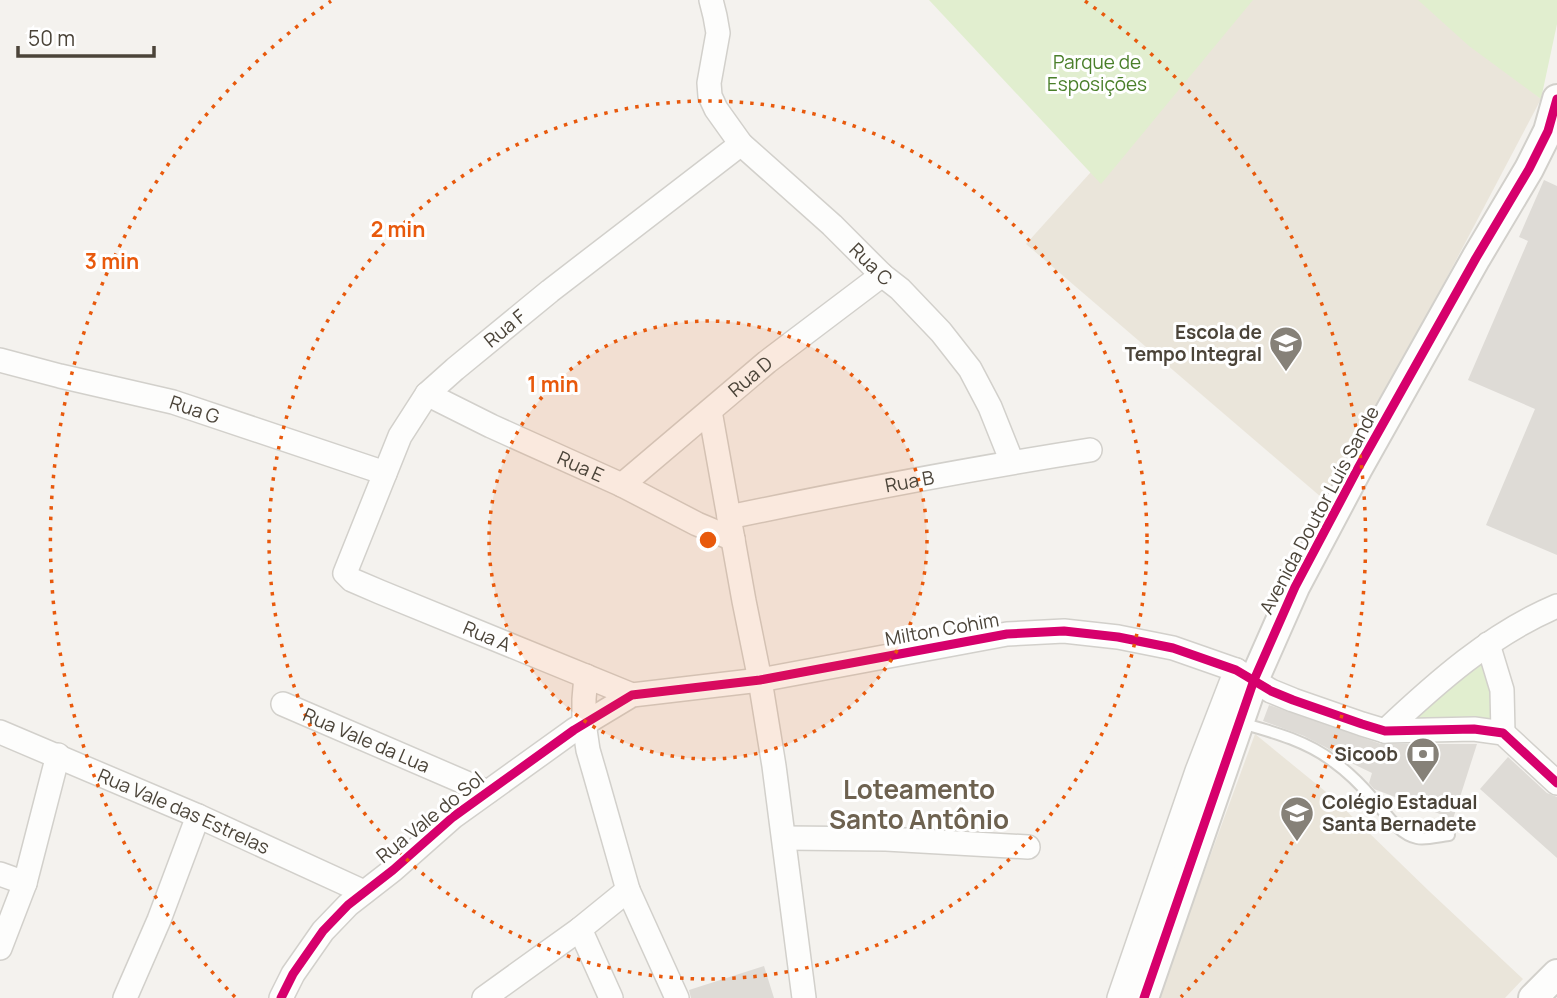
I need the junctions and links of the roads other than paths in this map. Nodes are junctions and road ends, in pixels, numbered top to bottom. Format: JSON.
{"nodes":[{"id":1,"x":711,"y":0,"type":"edge"},
{"id":2,"x":1557,"y":99,"type":"edge"},
{"id":3,"x":741,"y":145,"type":"junction"},
{"id":4,"x":882,"y":275,"type":"junction"},
{"id":5,"x":0,"y":360,"type":"edge"},
{"id":6,"x":427,"y":394,"type":"junction"},
{"id":7,"x":710,"y":411,"type":"junction"},
{"id":8,"x":1090,"y":450,"type":"dead end"},
{"id":9,"x":1012,"y":462,"type":"junction"},
{"id":10,"x":385,"y":473,"type":"junction"},
{"id":11,"x":622,"y":485,"type":"junction"},
{"id":12,"x":731,"y":528,"type":"junction"},
{"id":13,"x":345,"y":573,"type":"joint"},
{"id":14,"x":1557,"y":607,"type":"edge"},
{"id":15,"x":1488,"y":644,"type":"junction"},
{"id":16,"x":1245,"y":675,"type":"junction"},
{"id":17,"x":586,"y":676,"type":"junction"},
{"id":18,"x":760,"y":680,"type":"junction"},
{"id":19,"x":632,"y":695,"type":"junction"},
{"id":20,"x":283,"y":704,"type":"dead end"},
{"id":21,"x":584,"y":723,"type":"junction"},
{"id":22,"x":1241,"y":723,"type":"junction"},
{"id":23,"x":1385,"y":731,"type":"junction"},
{"id":24,"x":0,"y":732,"type":"edge"},
{"id":25,"x":1503,"y":733,"type":"junction"},
{"id":26,"x":58,"y":755,"type":"junction"},
{"id":27,"x":1557,"y":783,"type":"edge"},
{"id":28,"x":487,"y":792,"type":"junction"},
{"id":29,"x":198,"y":816,"type":"junction"},
{"id":30,"x":1449,"y":835,"type":"dead end"},
{"id":31,"x":784,"y":838,"type":"junction"},
{"id":32,"x":1028,"y":847,"type":"dead end"},
{"id":33,"x":0,"y":874,"type":"edge"},
{"id":34,"x":25,"y":883,"type":"junction"},
{"id":35,"x":628,"y":890,"type":"junction"},
{"id":36,"x":364,"y":892,"type":"junction"},
{"id":37,"x":580,"y":929,"type":"junction"},
{"id":38,"x":0,"y":948,"type":"edge"},
{"id":39,"x":1557,"y":974,"type":"edge"},
{"id":40,"x":125,"y":998,"type":"edge"},
{"id":41,"x":281,"y":998,"type":"edge"},
{"id":42,"x":484,"y":998,"type":"edge"},
{"id":43,"x":611,"y":998,"type":"edge"},
{"id":44,"x":677,"y":998,"type":"edge"},
{"id":45,"x":804,"y":998,"type":"edge"},
{"id":46,"x":1119,"y":998,"type":"edge"},
{"id":47,"x":1144,"y":998,"type":"edge"},
{"id":48,"x":1533,"y":998,"type":"edge"}],
"edges":[{"from":1,"to":3,"type":"street","name":"Rua C"},
{"from":2,"to":16,"type":"street","name":"Avenida Doutor Luís Sande"},
{"from":3,"to":4,"type":"street","name":"Rua C"},
{"from":3,"to":6,"type":"street","name":"Rua F"},
{"from":4,"to":7,"type":"street","name":"Rua D"},
{"from":4,"to":9,"type":"street","name":"Rua C"},
{"from":5,"to":10,"type":"street","name":"Rua G"},
{"from":6,"to":10,"type":"street","name":"Rua F"},
{"from":6,"to":11,"type":"street","name":"Rua E"},
{"from":7,"to":11,"type":"street","name":"Rua D"},
{"from":7,"to":12,"type":"street"},
{"from":8,"to":9,"type":"street","name":"Rua B"},
{"from":9,"to":12,"type":"street","name":"Rua B"},
{"from":10,"to":13,"type":"street","name":"Rua F"},
{"from":11,"to":12,"type":"street","name":"Rua E"},
{"from":12,"to":18,"type":"street"},
{"from":13,"to":17,"type":"street","name":"Rua A"},
{"from":14,"to":15,"type":"street"},
{"from":15,"to":23,"type":"street"},
{"from":15,"to":25,"type":"street"},
{"from":16,"to":18,"type":"street","name":"Milton Cohim"},
{"from":16,"to":22,"type":"street","name":"Avenida Doutor Luís Sande"},
{"from":16,"to":23,"type":"street","name":"Milton Cohim"},
{"from":16,"to":46,"type":"street"},
{"from":17,"to":19,"type":"street","name":"Rua A"},
{"from":17,"to":21,"type":"street"},
{"from":18,"to":19,"type":"street","name":"Milton Cohim"},
{"from":18,"to":31,"type":"street"},
{"from":19,"to":21,"type":"street","name":"Rua Vale do Sol"},
{"from":20,"to":28,"type":"street","name":"Rua Vale da Lua"},
{"from":21,"to":28,"type":"street","name":"Rua Vale do Sol"},
{"from":21,"to":35,"type":"street"},
{"from":22,"to":30,"type":"lane"},
{"from":22,"to":47,"type":"street","name":"Avenida Doutor Luís Sande"},
{"from":23,"to":25,"type":"street","name":"Milton Cohim"},
{"from":24,"to":26,"type":"street","name":"Rua Vale das Estrelas"},
{"from":25,"to":27,"type":"street"},
{"from":26,"to":29,"type":"street","name":"Rua Vale das Estrelas"},
{"from":26,"to":34,"type":"street"},
{"from":28,"to":36,"type":"street","name":"Rua Vale do Sol"},
{"from":29,"to":36,"type":"street","name":"Rua Vale das Estrelas"},
{"from":29,"to":40,"type":"street"},
{"from":31,"to":32,"type":"street"},
{"from":31,"to":45,"type":"street"},
{"from":33,"to":34,"type":"street"},
{"from":34,"to":38,"type":"street"},
{"from":35,"to":37,"type":"street"},
{"from":35,"to":44,"type":"street"},
{"from":36,"to":41,"type":"street","name":"Rua Vale do Sol"},
{"from":37,"to":42,"type":"street"},
{"from":37,"to":43,"type":"street"},
{"from":39,"to":48,"type":"street"}]}
